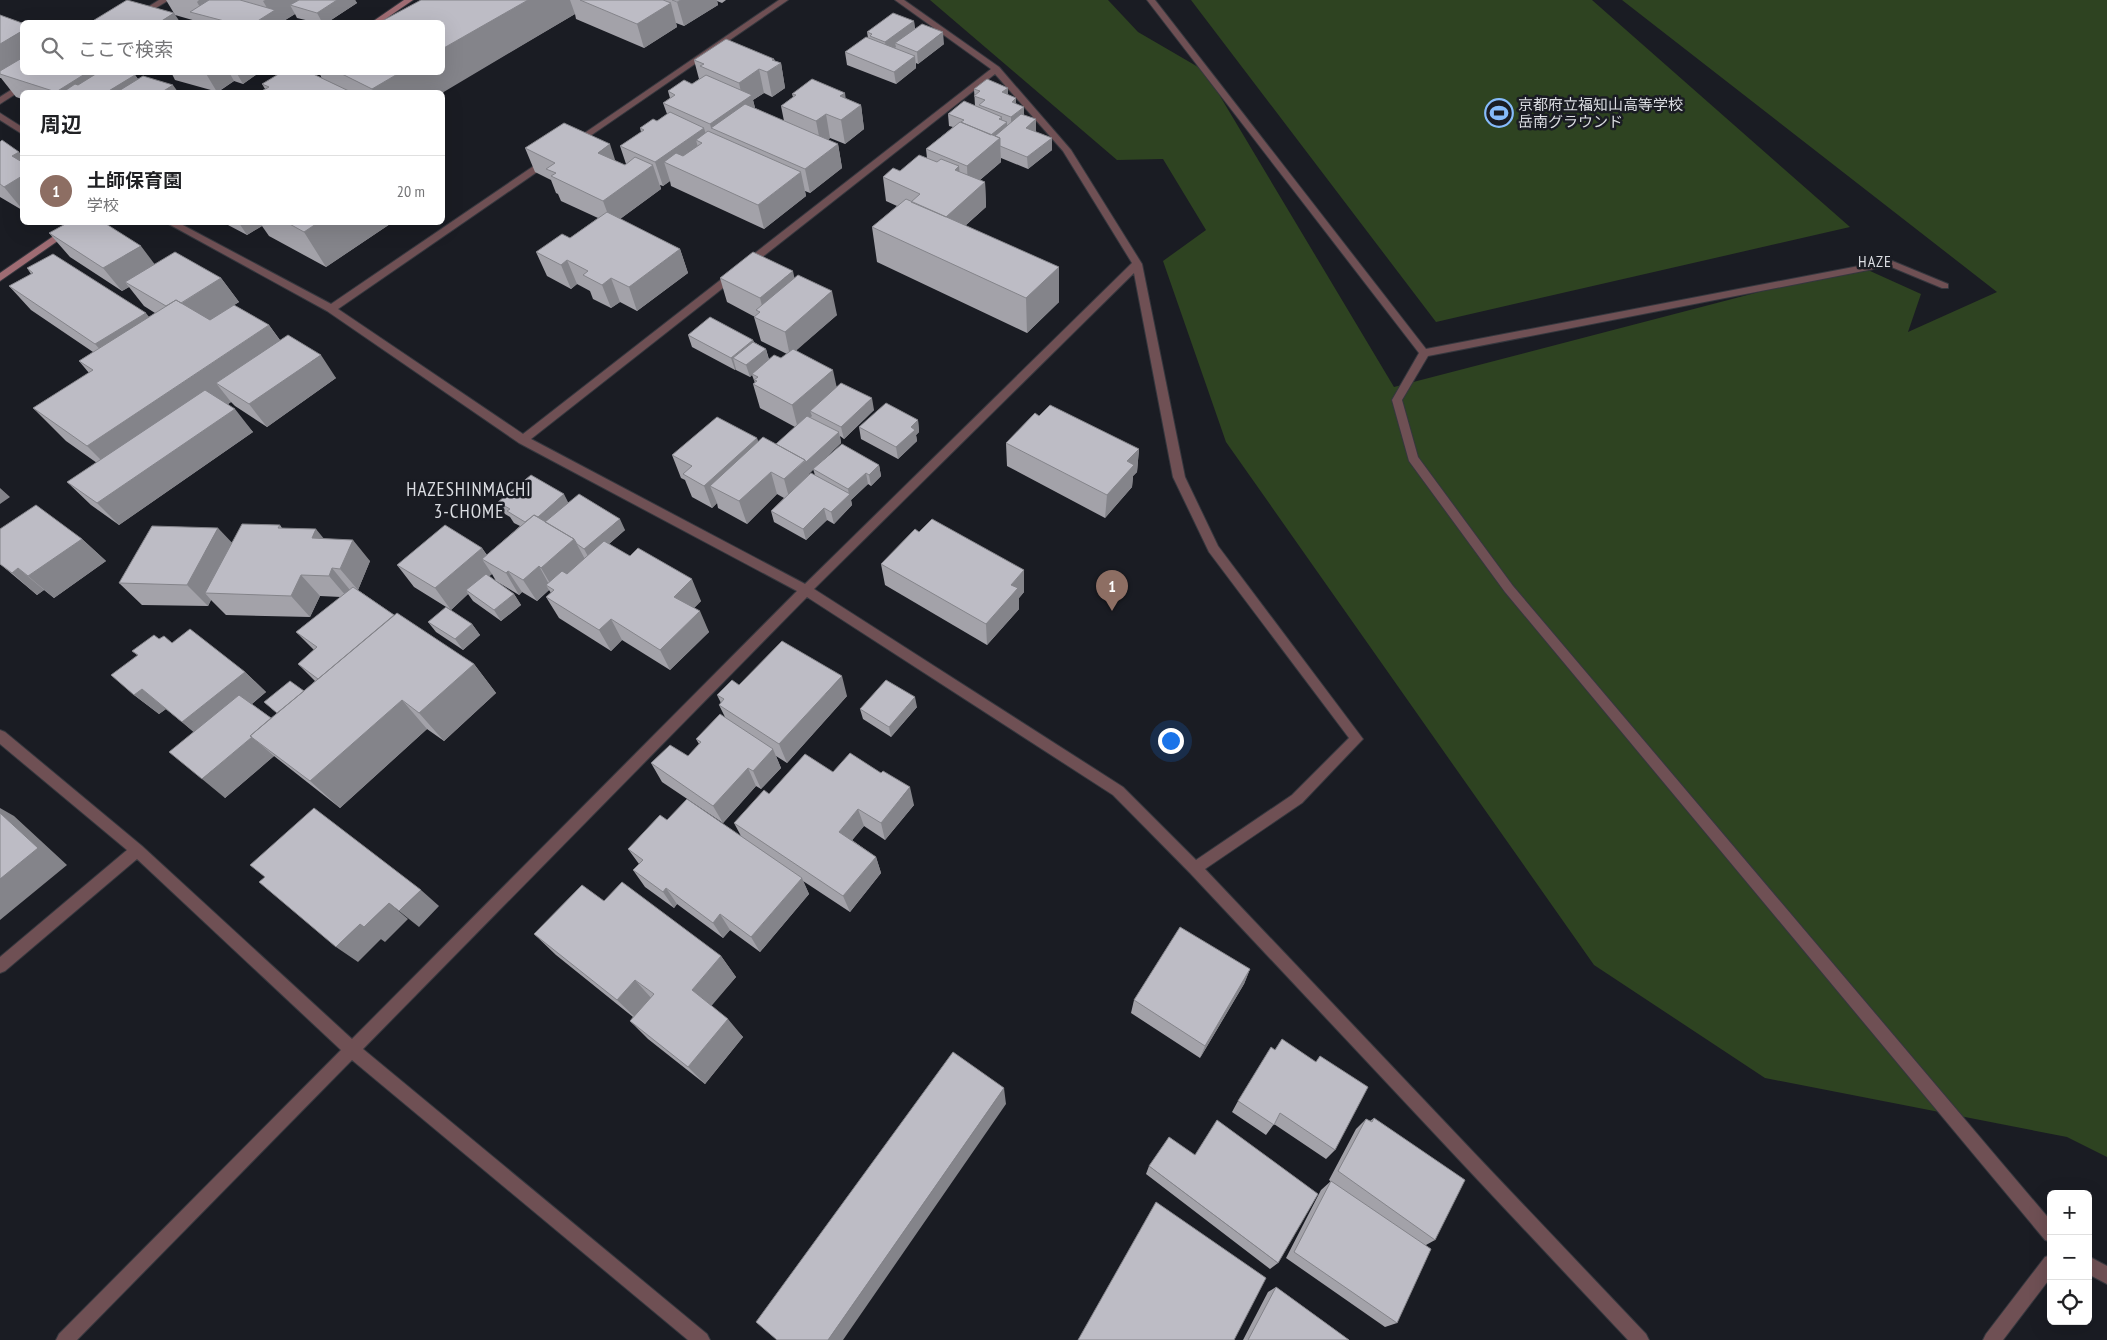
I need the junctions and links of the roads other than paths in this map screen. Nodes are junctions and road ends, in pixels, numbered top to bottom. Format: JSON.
{"nodes":[{"id":1,"x":165,"y":0,"type":"edge"},
{"id":2,"x":409,"y":0,"type":"edge"},
{"id":3,"x":784,"y":0,"type":"edge"},
{"id":4,"x":898,"y":0,"type":"edge"},
{"id":5,"x":1151,"y":0,"type":"edge"},
{"id":6,"x":131,"y":20,"type":"edge"},
{"id":7,"x":379,"y":20,"type":"edge"},
{"id":8,"x":996,"y":69,"type":"junction"},
{"id":9,"x":41,"y":75,"type":"edge"},
{"id":10,"x":0,"y":101,"type":"edge"},
{"id":11,"x":0,"y":116,"type":"edge"},
{"id":12,"x":20,"y":130,"type":"edge"},
{"id":13,"x":570,"y":146,"type":"edge"},
{"id":14,"x":553,"y":158,"type":"edge"},
{"id":15,"x":77,"y":225,"type":"edge"},
{"id":16,"x":175,"y":225,"type":"edge"},
{"id":17,"x":1137,"y":264,"type":"junction"},
{"id":18,"x":0,"y":278,"type":"edge"},
{"id":19,"x":1945,"y":286,"type":"dead end"},
{"id":20,"x":331,"y":309,"type":"junction"},
{"id":21,"x":1424,"y":353,"type":"junction"},
{"id":22,"x":523,"y":440,"type":"junction"},
{"id":23,"x":806,"y":590,"type":"junction"},
{"id":24,"x":0,"y":736,"type":"edge"},
{"id":25,"x":136,"y":850,"type":"junction"},
{"id":26,"x":1195,"y":868,"type":"junction"},
{"id":27,"x":0,"y":966,"type":"edge"},
{"id":28,"x":352,"y":1050,"type":"junction"},
{"id":29,"x":2047,"y":1229,"type":"edge"},
{"id":30,"x":2092,"y":1267,"type":"edge"},
{"id":31,"x":2047,"y":1268,"type":"edge"},
{"id":32,"x":2107,"y":1276,"type":"edge"},
{"id":33,"x":65,"y":1340,"type":"edge"},
{"id":34,"x":701,"y":1340,"type":"edge"},
{"id":35,"x":1640,"y":1340,"type":"edge"},
{"id":36,"x":1992,"y":1340,"type":"edge"}],
"edges":[{"from":1,"to":6,"type":"street"},
{"from":2,"to":7,"type":"street"},
{"from":3,"to":13,"type":"street"},
{"from":4,"to":8,"type":"street"},
{"from":5,"to":21,"type":"street"},
{"from":8,"to":17,"type":"street"},
{"from":8,"to":22,"type":"street"},
{"from":9,"to":10,"type":"street"},
{"from":11,"to":12,"type":"street"},
{"from":14,"to":20,"type":"street"},
{"from":15,"to":18,"type":"street"},
{"from":16,"to":20,"type":"street"},
{"from":17,"to":23,"type":"street"},
{"from":17,"to":26,"type":"street"},
{"from":19,"to":21,"type":"street"},
{"from":20,"to":22,"type":"street"},
{"from":21,"to":29,"type":"street"},
{"from":22,"to":23,"type":"street"},
{"from":23,"to":26,"type":"street"},
{"from":23,"to":28,"type":"street"},
{"from":24,"to":25,"type":"street"},
{"from":25,"to":27,"type":"street"},
{"from":25,"to":28,"type":"street"},
{"from":26,"to":35,"type":"street"},
{"from":28,"to":33,"type":"street"},
{"from":28,"to":34,"type":"street"},
{"from":30,"to":32,"type":"street"},
{"from":31,"to":36,"type":"street"}]}
